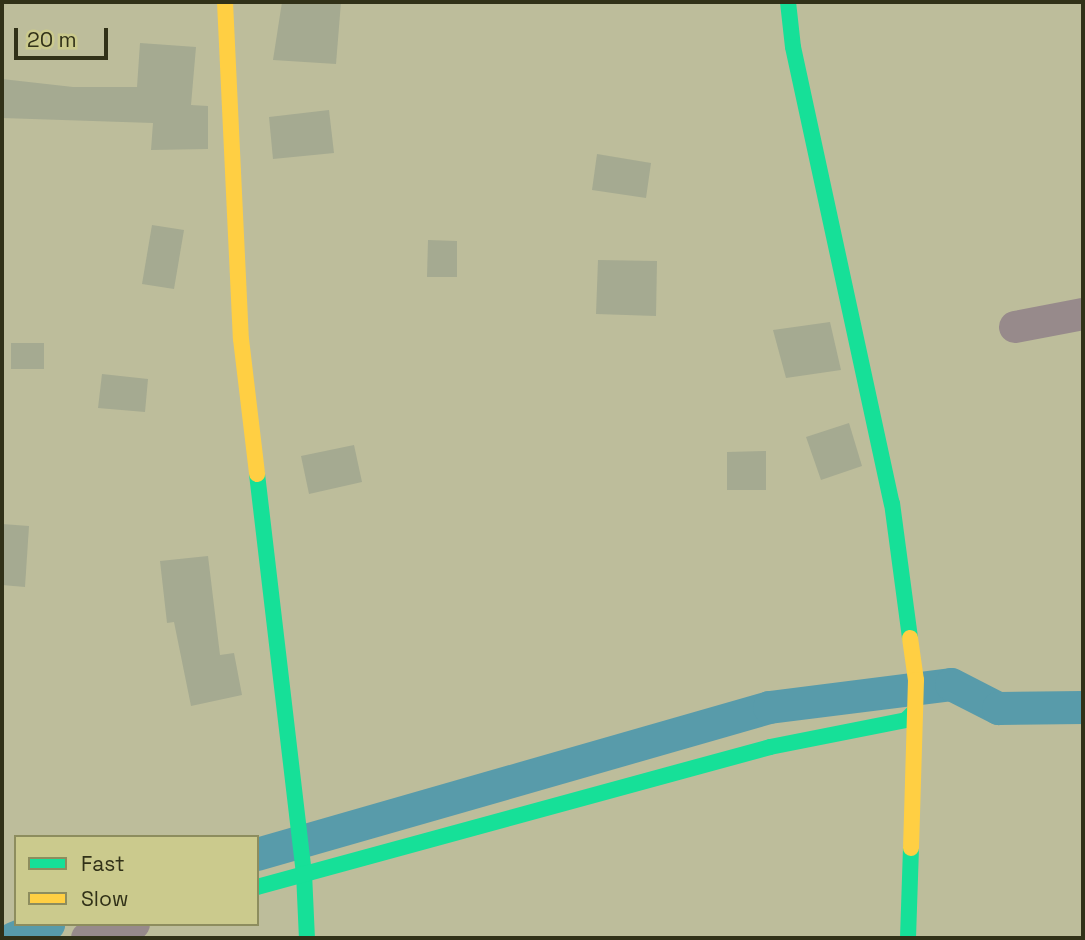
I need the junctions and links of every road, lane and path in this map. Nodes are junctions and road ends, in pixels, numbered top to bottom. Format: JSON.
{"nodes":[{"id":1,"x":225,"y":2,"type":"edge"},
{"id":2,"x":788,"y":2,"type":"edge"},
{"id":3,"x":1083,"y":314,"type":"edge"},
{"id":4,"x":1015,"y":327,"type":"dead end"},
{"id":5,"x":910,"y":717,"type":"junction"},
{"id":6,"x":303,"y":865,"type":"junction"},
{"id":7,"x":259,"y":886,"type":"edge"},
{"id":8,"x":127,"y":926,"type":"edge"},
{"id":9,"x":87,"y":938,"type":"edge"},
{"id":10,"x":307,"y":938,"type":"edge"},
{"id":11,"x":908,"y":938,"type":"edge"}],
"edges":[{"from":1,"to":6,"type":"street"},
{"from":2,"to":5,"type":"street"},
{"from":3,"to":4,"type":"street"},
{"from":5,"to":6,"type":"street"},
{"from":5,"to":11,"type":"street"},
{"from":6,"to":7,"type":"street"},
{"from":6,"to":10,"type":"street"},
{"from":8,"to":9,"type":"street"}]}
